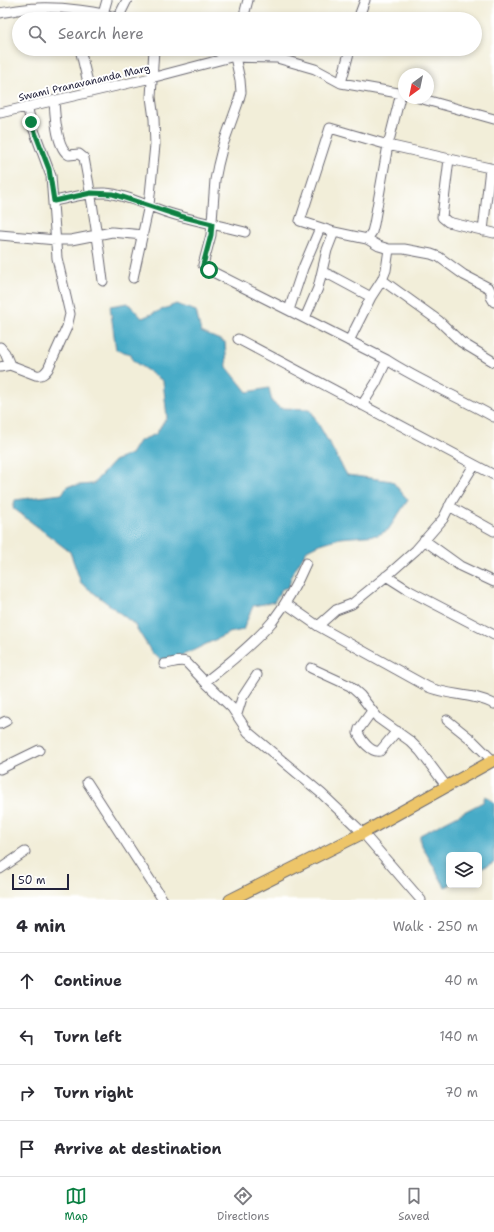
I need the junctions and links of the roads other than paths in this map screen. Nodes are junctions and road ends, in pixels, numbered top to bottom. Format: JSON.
{"nodes":[{"id":1,"x":107,"y":0,"type":"edge"},
{"id":2,"x":127,"y":0,"type":"edge"},
{"id":3,"x":248,"y":0,"type":"edge"},
{"id":4,"x":365,"y":0,"type":"edge"},
{"id":5,"x":34,"y":4,"type":"edge"},
{"id":6,"x":70,"y":12,"type":"edge"},
{"id":7,"x":104,"y":12,"type":"edge"},
{"id":8,"x":122,"y":12,"type":"edge"},
{"id":9,"x":245,"y":12,"type":"edge"},
{"id":10,"x":361,"y":12,"type":"edge"},
{"id":11,"x":0,"y":13,"type":"edge"},
{"id":12,"x":82,"y":56,"type":"edge"},
{"id":13,"x":153,"y":56,"type":"edge"},
{"id":14,"x":226,"y":56,"type":"edge"},
{"id":15,"x":234,"y":56,"type":"edge"},
{"id":16,"x":255,"y":56,"type":"edge"},
{"id":17,"x":348,"y":56,"type":"edge"},
{"id":18,"x":151,"y":78,"type":"junction"},
{"id":19,"x":341,"y":83,"type":"junction"},
{"id":20,"x":90,"y":91,"type":"junction"},
{"id":21,"x":398,"y":92,"type":"edge"},
{"id":22,"x":54,"y":101,"type":"junction"},
{"id":23,"x":434,"y":102,"type":"edge"},
{"id":24,"x":399,"y":104,"type":"edge"},
{"id":25,"x":27,"y":106,"type":"junction"},
{"id":26,"x":0,"y":112,"type":"edge"},
{"id":27,"x":494,"y":119,"type":"edge"},
{"id":28,"x":388,"y":145,"type":"junction"},
{"id":29,"x":449,"y":159,"type":"junction"},
{"id":30,"x":492,"y":168,"type":"edge"},
{"id":31,"x":91,"y":193,"type":"junction"},
{"id":32,"x":54,"y":201,"type":"junction"},
{"id":33,"x":149,"y":205,"type":"junction"},
{"id":34,"x":212,"y":224,"type":"junction"},
{"id":35,"x":320,"y":228,"type":"junction"},
{"id":36,"x":483,"y":231,"type":"junction"},
{"id":37,"x":245,"y":232,"type":"dead end"},
{"id":38,"x":334,"y":232,"type":"junction"},
{"id":39,"x":494,"y":233,"type":"edge"},
{"id":40,"x":98,"y":234,"type":"junction"},
{"id":41,"x":0,"y":235,"type":"edge"},
{"id":42,"x":143,"y":235,"type":"junction"},
{"id":43,"x":367,"y":239,"type":"junction"},
{"id":44,"x":56,"y":240,"type":"junction"},
{"id":45,"x":389,"y":249,"type":"junction"},
{"id":46,"x":323,"y":272,"type":"junction"},
{"id":47,"x":133,"y":278,"type":"dead end"},
{"id":48,"x":382,"y":280,"type":"junction"},
{"id":49,"x":103,"y":281,"type":"dead end"},
{"id":50,"x":371,"y":297,"type":"junction"},
{"id":51,"x":494,"y":302,"type":"edge"},
{"id":52,"x":289,"y":310,"type":"junction"},
{"id":53,"x":305,"y":318,"type":"junction"},
{"id":54,"x":238,"y":339,"type":"dead end"},
{"id":55,"x":349,"y":341,"type":"junction"},
{"id":56,"x":0,"y":347,"type":"edge"},
{"id":57,"x":387,"y":360,"type":"junction"},
{"id":58,"x":494,"y":362,"type":"edge"},
{"id":59,"x":10,"y":365,"type":"junction"},
{"id":60,"x":0,"y":367,"type":"edge"},
{"id":61,"x":362,"y":405,"type":"junction"},
{"id":62,"x":494,"y":417,"type":"edge"},
{"id":63,"x":474,"y":465,"type":"junction"},
{"id":64,"x":494,"y":474,"type":"edge"},
{"id":65,"x":449,"y":506,"type":"junction"},
{"id":66,"x":494,"y":531,"type":"edge"},
{"id":67,"x":424,"y":540,"type":"junction"},
{"id":68,"x":306,"y":563,"type":"dead end"},
{"id":69,"x":386,"y":576,"type":"junction"},
{"id":70,"x":494,"y":582,"type":"edge"},
{"id":71,"x":285,"y":603,"type":"junction"},
{"id":72,"x":318,"y":626,"type":"junction"},
{"id":73,"x":494,"y":635,"type":"edge"},
{"id":74,"x":164,"y":664,"type":"dead end"},
{"id":75,"x":311,"y":668,"type":"dead end"},
{"id":76,"x":256,"y":675,"type":"dead end"},
{"id":77,"x":205,"y":682,"type":"junction"},
{"id":78,"x":494,"y":704,"type":"edge"},
{"id":79,"x":372,"y":711,"type":"junction"},
{"id":80,"x":237,"y":714,"type":"junction"},
{"id":81,"x":447,"y":720,"type":"dead end"},
{"id":82,"x":397,"y":730,"type":"junction"},
{"id":83,"x":39,"y":750,"type":"dead end"},
{"id":84,"x":493,"y":760,"type":"edge"},
{"id":85,"x":0,"y":769,"type":"edge"},
{"id":86,"x":87,"y":782,"type":"dead end"},
{"id":87,"x":447,"y":787,"type":"junction"},
{"id":88,"x":363,"y":833,"type":"junction"},
{"id":89,"x":24,"y":852,"type":"dead end"},
{"id":90,"x":2,"y":864,"type":"edge"},
{"id":91,"x":163,"y":900,"type":"edge"},
{"id":92,"x":230,"y":900,"type":"edge"},
{"id":93,"x":421,"y":900,"type":"edge"}],
"edges":[{"from":1,"to":7,"type":"street"},
{"from":2,"to":8,"type":"street"},
{"from":3,"to":9,"type":"street"},
{"from":4,"to":10,"type":"street"},
{"from":5,"to":6,"type":"street"},
{"from":5,"to":11,"type":"street"},
{"from":12,"to":20,"type":"street"},
{"from":13,"to":18,"type":"street"},
{"from":14,"to":18,"type":"street","name":"Swami Pranavananda Marg"},
{"from":15,"to":34,"type":"street"},
{"from":16,"to":19,"type":"street","name":"Swami Pranavananda Marg"},
{"from":17,"to":19,"type":"street"},
{"from":18,"to":20,"type":"street","name":"Swami Pranavananda Marg"},
{"from":18,"to":33,"type":"street"},
{"from":19,"to":21,"type":"street","name":"Swami Pranavananda Marg"},
{"from":20,"to":22,"type":"street","name":"Swami Pranavananda Marg"},
{"from":22,"to":25,"type":"street","name":"Swami Pranavananda Marg"},
{"from":22,"to":31,"type":"street"},
{"from":23,"to":27,"type":"street"},
{"from":24,"to":28,"type":"street"},
{"from":25,"to":26,"type":"street","name":"Swami Pranavananda Marg"},
{"from":25,"to":32,"type":"street"},
{"from":28,"to":29,"type":"street"},
{"from":28,"to":35,"type":"street"},
{"from":28,"to":43,"type":"street"},
{"from":29,"to":30,"type":"street"},
{"from":29,"to":36,"type":"street"},
{"from":30,"to":36,"type":"street"},
{"from":31,"to":32,"type":"street"},
{"from":31,"to":33,"type":"street"},
{"from":31,"to":40,"type":"street"},
{"from":32,"to":44,"type":"street"},
{"from":33,"to":34,"type":"street"},
{"from":33,"to":42,"type":"street"},
{"from":34,"to":37,"type":"street"},
{"from":34,"to":52,"type":"street"},
{"from":35,"to":38,"type":"street"},
{"from":35,"to":52,"type":"street"},
{"from":36,"to":39,"type":"street"},
{"from":38,"to":43,"type":"street"},
{"from":38,"to":46,"type":"street"},
{"from":40,"to":42,"type":"street"},
{"from":40,"to":44,"type":"street"},
{"from":40,"to":49,"type":"street"},
{"from":41,"to":44,"type":"street"},
{"from":42,"to":47,"type":"street"},
{"from":43,"to":45,"type":"street"},
{"from":44,"to":59,"type":"street"},
{"from":45,"to":48,"type":"street"},
{"from":45,"to":51,"type":"street"},
{"from":46,"to":50,"type":"street"},
{"from":46,"to":53,"type":"street"},
{"from":48,"to":50,"type":"street"},
{"from":48,"to":58,"type":"street"},
{"from":50,"to":55,"type":"street"},
{"from":52,"to":53,"type":"street"},
{"from":53,"to":55,"type":"street"},
{"from":54,"to":61,"type":"street"},
{"from":55,"to":57,"type":"street"},
{"from":56,"to":59,"type":"street"},
{"from":57,"to":61,"type":"street"},
{"from":57,"to":62,"type":"street"},
{"from":59,"to":60,"type":"street"},
{"from":61,"to":63,"type":"street"},
{"from":63,"to":64,"type":"street"},
{"from":63,"to":65,"type":"street"},
{"from":65,"to":66,"type":"street"},
{"from":65,"to":67,"type":"street"},
{"from":67,"to":69,"type":"street"},
{"from":67,"to":70,"type":"street"},
{"from":68,"to":71,"type":"street"},
{"from":69,"to":72,"type":"street"},
{"from":69,"to":73,"type":"street"},
{"from":71,"to":72,"type":"street"},
{"from":71,"to":77,"type":"street"},
{"from":72,"to":78,"type":"street"},
{"from":74,"to":77,"type":"street"},
{"from":75,"to":79,"type":"street"},
{"from":76,"to":80,"type":"street"},
{"from":77,"to":80,"type":"street"},
{"from":79,"to":82,"type":"street"},
{"from":79,"to":82,"type":"street"},
{"from":80,"to":88,"type":"street"},
{"from":81,"to":84,"type":"street"},
{"from":82,"to":87,"type":"street"},
{"from":83,"to":85,"type":"street"},
{"from":84,"to":87,"type":"main road"},
{"from":86,"to":91,"type":"street"},
{"from":87,"to":88,"type":"main road"},
{"from":88,"to":92,"type":"main road"},
{"from":88,"to":93,"type":"street"},
{"from":89,"to":90,"type":"street"}]}
